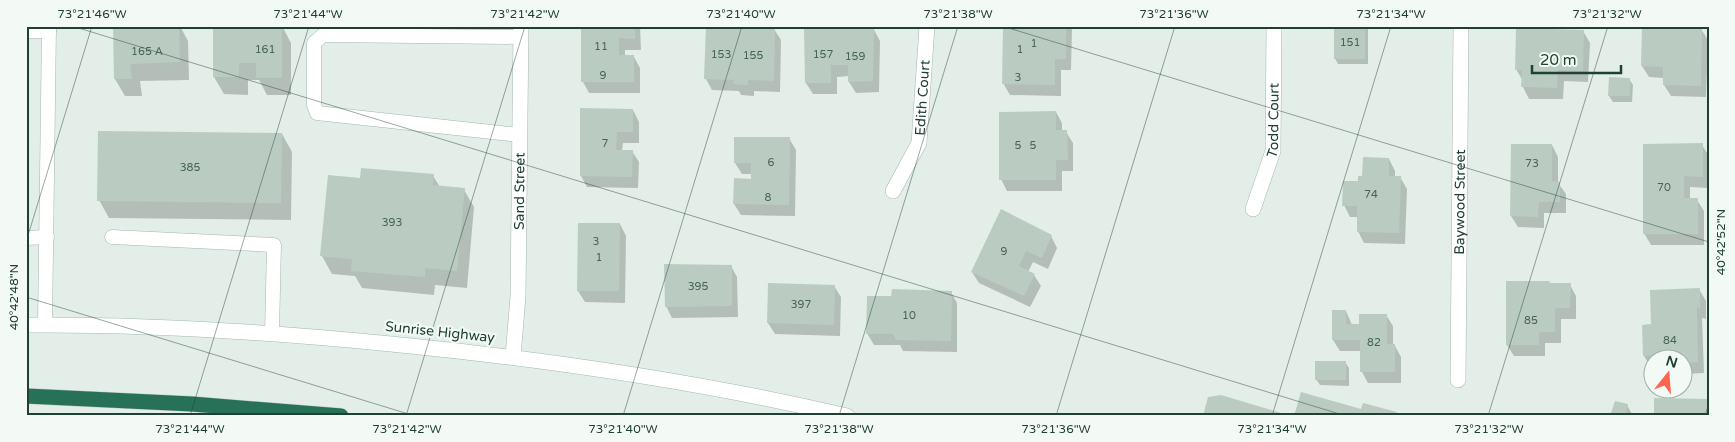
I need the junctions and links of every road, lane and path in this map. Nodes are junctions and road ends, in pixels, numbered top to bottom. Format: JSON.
{"nodes":[{"id":1,"x":928,"y":26,"type":"edge"},
{"id":2,"x":1274,"y":26,"type":"edge"},
{"id":3,"x":1461,"y":26,"type":"edge"},
{"id":4,"x":49,"y":28,"type":"edge"},
{"id":5,"x":26,"y":30,"type":"edge"},
{"id":6,"x":521,"y":32,"type":"edge"},
{"id":7,"x":519,"y":135,"type":"junction"},
{"id":8,"x":893,"y":191,"type":"dead end"},
{"id":9,"x":1254,"y":209,"type":"dead end"},
{"id":10,"x":47,"y":237,"type":"junction"},
{"id":11,"x":112,"y":237,"type":"dead end"},
{"id":12,"x":26,"y":238,"type":"edge"},
{"id":13,"x":26,"y":325,"type":"edge"},
{"id":14,"x":45,"y":325,"type":"junction"},
{"id":15,"x":272,"y":333,"type":"junction"},
{"id":16,"x":513,"y":356,"type":"junction"},
{"id":17,"x":1458,"y":380,"type":"dead end"},
{"id":18,"x":26,"y":396,"type":"edge"},
{"id":19,"x":341,"y":416,"type":"edge"},
{"id":20,"x":846,"y":416,"type":"edge"}],
"edges":[{"from":1,"to":8,"type":"street","name":"Edith Court"},
{"from":2,"to":9,"type":"street","name":"Todd Court"},
{"from":3,"to":17,"type":"street","name":"Baywood Street"},
{"from":4,"to":5,"type":"lane"},
{"from":4,"to":10,"type":"lane"},
{"from":6,"to":7,"type":"street","name":"Sand Street"},
{"from":6,"to":7,"type":"lane"},
{"from":7,"to":16,"type":"street","name":"Sand Street"},
{"from":10,"to":12,"type":"lane"},
{"from":10,"to":14,"type":"lane"},
{"from":11,"to":15,"type":"lane"},
{"from":13,"to":14,"type":"street","name":"Sunrise Highway"},
{"from":14,"to":15,"type":"street","name":"Sunrise Highway"},
{"from":15,"to":16,"type":"street","name":"Sunrise Highway"},
{"from":16,"to":20,"type":"street","name":"Sunrise Highway"},
{"from":18,"to":19,"type":"highway"}]}
